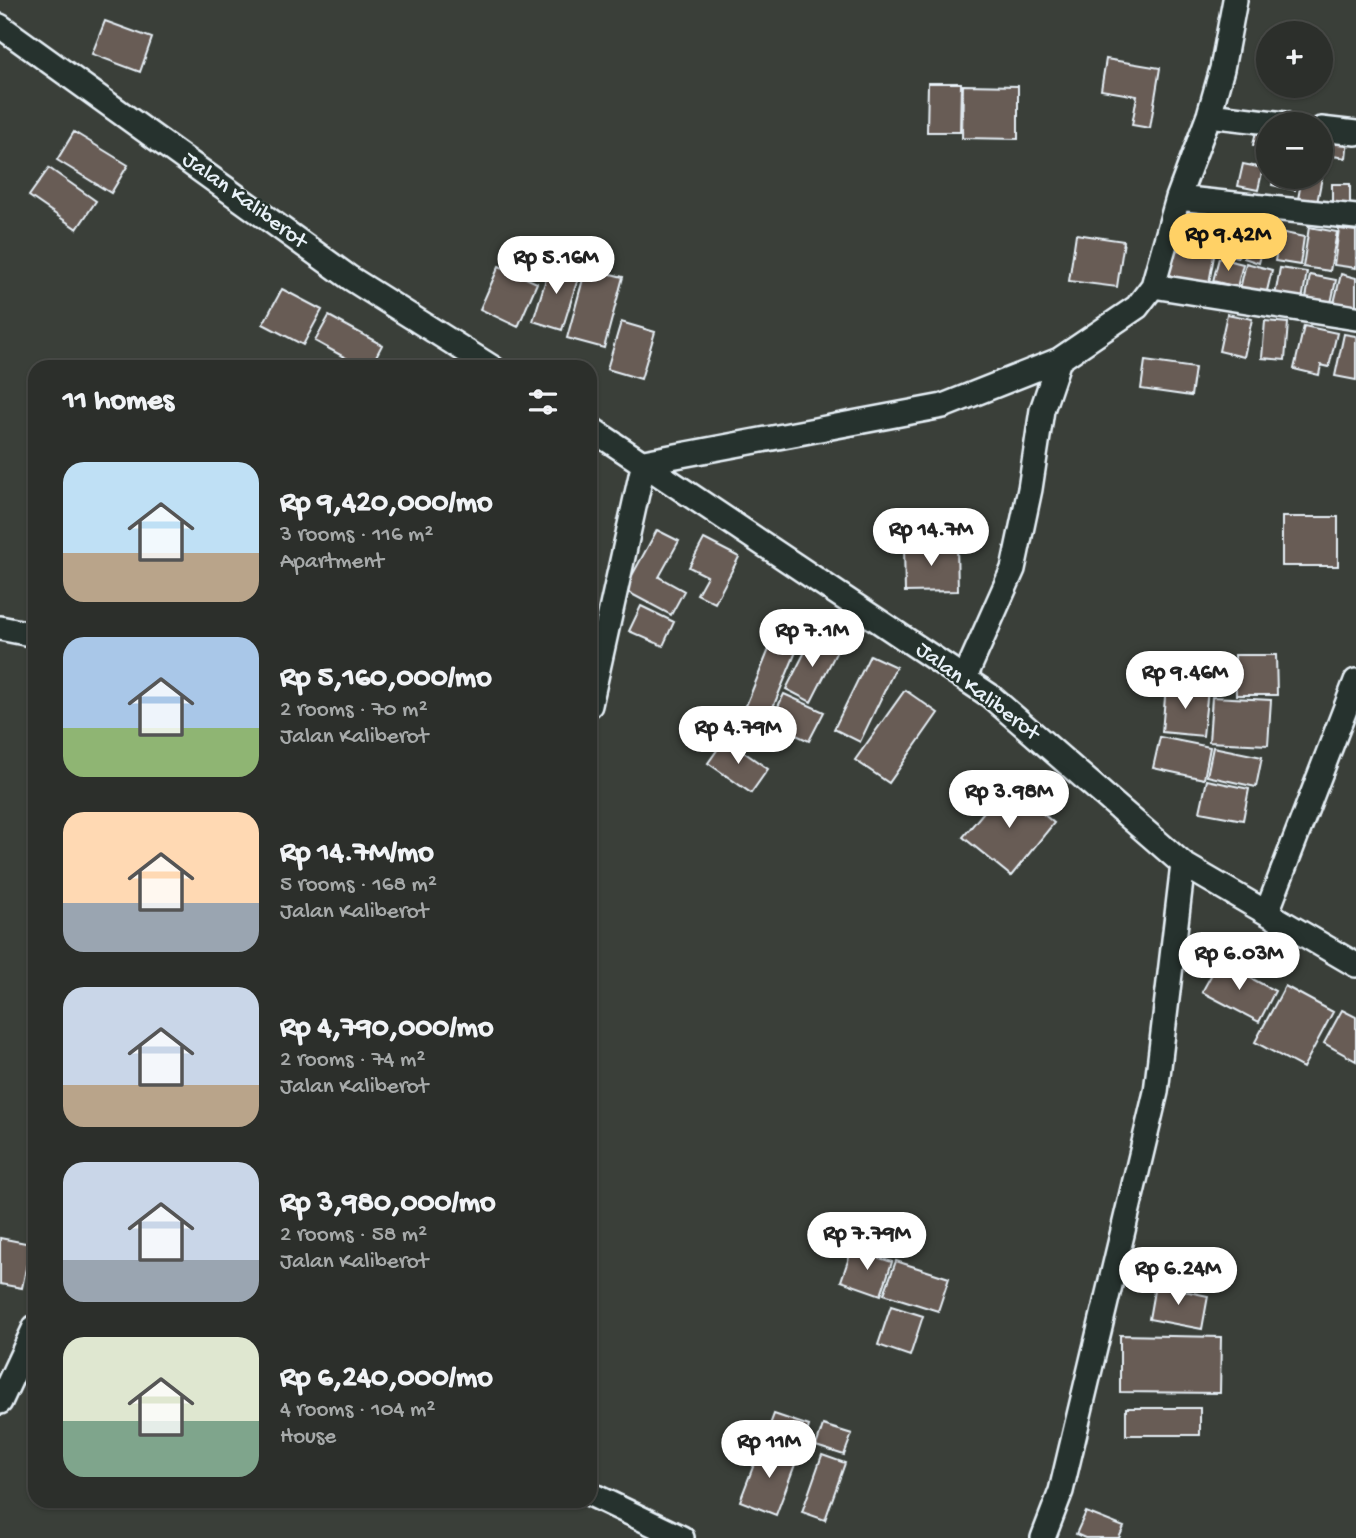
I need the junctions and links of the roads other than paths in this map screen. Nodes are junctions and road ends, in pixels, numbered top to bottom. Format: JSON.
{"nodes":[{"id":1,"x":1235,"y":0,"type":"edge"},
{"id":2,"x":0,"y":26,"type":"edge"},
{"id":3,"x":1209,"y":115,"type":"junction"},
{"id":4,"x":1256,"y":121,"type":"edge"},
{"id":5,"x":1333,"y":130,"type":"edge"},
{"id":6,"x":1356,"y":133,"type":"edge"},
{"id":7,"x":1178,"y":198,"type":"junction"},
{"id":8,"x":1356,"y":217,"type":"edge"},
{"id":9,"x":1153,"y":286,"type":"junction"},
{"id":10,"x":1356,"y":318,"type":"edge"},
{"id":11,"x":480,"y":360,"type":"edge"},
{"id":12,"x":1059,"y":360,"type":"junction"},
{"id":13,"x":597,"y":432,"type":"edge"},
{"id":14,"x":644,"y":462,"type":"junction"},
{"id":15,"x":0,"y":628,"type":"edge"},
{"id":16,"x":28,"y":634,"type":"edge"},
{"id":17,"x":597,"y":674,"type":"edge"},
{"id":18,"x":965,"y":677,"type":"junction"},
{"id":19,"x":1356,"y":681,"type":"edge"},
{"id":20,"x":1183,"y":864,"type":"junction"},
{"id":21,"x":1267,"y":912,"type":"junction"},
{"id":22,"x":1356,"y":965,"type":"edge"},
{"id":23,"x":28,"y":1342,"type":"edge"},
{"id":24,"x":0,"y":1402,"type":"edge"},
{"id":25,"x":597,"y":1497,"type":"edge"},
{"id":26,"x":682,"y":1538,"type":"edge"},
{"id":27,"x":1043,"y":1538,"type":"edge"}],
"edges":[{"from":1,"to":3,"type":"street"},
{"from":2,"to":11,"type":"street","name":"Jalan Kaliberot"},
{"from":3,"to":4,"type":"street"},
{"from":3,"to":7,"type":"street"},
{"from":5,"to":6,"type":"street"},
{"from":7,"to":8,"type":"street"},
{"from":7,"to":9,"type":"street"},
{"from":9,"to":10,"type":"street"},
{"from":9,"to":12,"type":"street"},
{"from":12,"to":14,"type":"street"},
{"from":12,"to":18,"type":"street"},
{"from":13,"to":14,"type":"street","name":"Jalan Kaliberot"},
{"from":14,"to":17,"type":"street"},
{"from":14,"to":18,"type":"street","name":"Jalan Kaliberot"},
{"from":15,"to":16,"type":"street"},
{"from":18,"to":20,"type":"street","name":"Jalan Kaliberot"},
{"from":19,"to":21,"type":"street"},
{"from":20,"to":21,"type":"street","name":"Jalan Kaliberot"},
{"from":20,"to":27,"type":"street"},
{"from":21,"to":22,"type":"street","name":"Jalan Kaliberot"},
{"from":23,"to":24,"type":"street"},
{"from":25,"to":26,"type":"street"}]}
